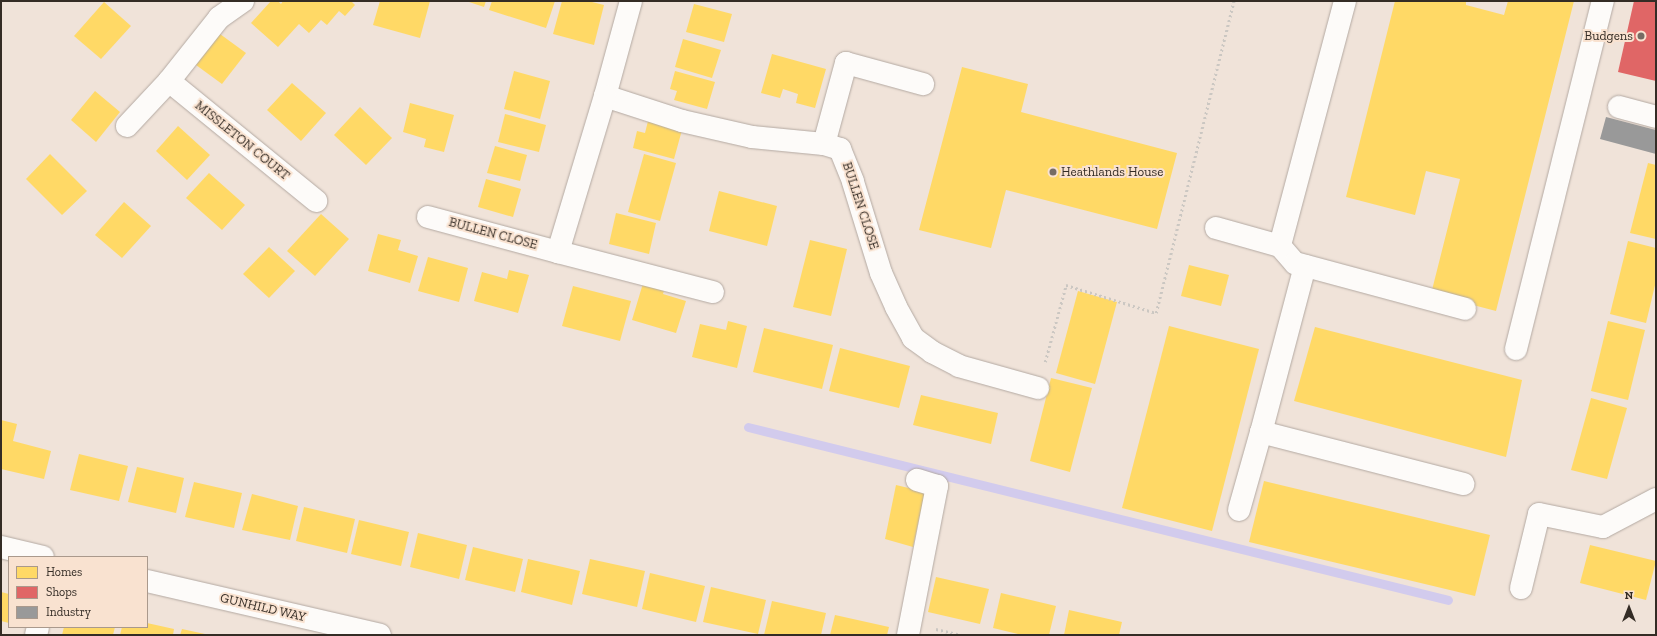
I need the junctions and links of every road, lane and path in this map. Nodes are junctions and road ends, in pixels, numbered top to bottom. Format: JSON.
{"nodes":[{"id":1,"x":242,"y":1,"type":"edge"},
{"id":2,"x":631,"y":1,"type":"edge"},
{"id":3,"x":1234,"y":1,"type":"edge"},
{"id":4,"x":1345,"y":1,"type":"edge"},
{"id":5,"x":1603,"y":1,"type":"edge"},
{"id":6,"x":169,"y":81,"type":"junction"},
{"id":7,"x":923,"y":84,"type":"dead end"},
{"id":8,"x":605,"y":96,"type":"junction"},
{"id":9,"x":1619,"y":107,"type":"dead end"},
{"id":10,"x":1656,"y":117,"type":"edge"},
{"id":11,"x":127,"y":126,"type":"dead end"},
{"id":12,"x":824,"y":144,"type":"junction"},
{"id":13,"x":316,"y":202,"type":"dead end"},
{"id":14,"x":428,"y":217,"type":"dead end"},
{"id":15,"x":1216,"y":228,"type":"dead end"},
{"id":16,"x":1280,"y":246,"type":"junction"},
{"id":17,"x":558,"y":252,"type":"junction"},
{"id":18,"x":1305,"y":266,"type":"junction"},
{"id":19,"x":713,"y":292,"type":"dead end"},
{"id":20,"x":1465,"y":309,"type":"dead end"},
{"id":21,"x":1516,"y":349,"type":"dead end"},
{"id":22,"x":1038,"y":388,"type":"joint"},
{"id":23,"x":1261,"y":432,"type":"junction"},
{"id":24,"x":917,"y":480,"type":"dead end"},
{"id":25,"x":1462,"y":484,"type":"dead end"},
{"id":26,"x":1656,"y":498,"type":"edge"},
{"id":27,"x":1239,"y":510,"type":"dead end"},
{"id":28,"x":1,"y":547,"type":"edge"},
{"id":29,"x":38,"y":556,"type":"edge"},
{"id":30,"x":148,"y":581,"type":"edge"},
{"id":31,"x":1521,"y":588,"type":"dead end"},
{"id":32,"x":934,"y":629,"type":"dead end"},
{"id":33,"x":380,"y":635,"type":"edge"},
{"id":34,"x":908,"y":635,"type":"edge"},
{"id":35,"x":961,"y":635,"type":"edge"}],
"edges":[{"from":1,"to":6,"type":"street"},
{"from":2,"to":8,"type":"street"},
{"from":3,"to":22,"type":"path"},
{"from":4,"to":16,"type":"street"},
{"from":5,"to":21,"type":"street"},
{"from":6,"to":11,"type":"street"},
{"from":6,"to":13,"type":"street","name":"MISSLETON COURT"},
{"from":7,"to":12,"type":"street"},
{"from":8,"to":12,"type":"street","name":"BULLEN CLOSE"},
{"from":8,"to":17,"type":"street"},
{"from":9,"to":10,"type":"street"},
{"from":12,"to":22,"type":"street","name":"BULLEN CLOSE"},
{"from":14,"to":17,"type":"street","name":"BULLEN CLOSE"},
{"from":15,"to":16,"type":"street"},
{"from":16,"to":18,"type":"street"},
{"from":17,"to":19,"type":"street","name":"BULLEN CLOSE"},
{"from":18,"to":20,"type":"street"},
{"from":18,"to":23,"type":"street"},
{"from":23,"to":25,"type":"street"},
{"from":23,"to":27,"type":"street"},
{"from":24,"to":34,"type":"street"},
{"from":26,"to":31,"type":"street"},
{"from":28,"to":29,"type":"street"},
{"from":30,"to":33,"type":"street","name":"GUNHILD WAY"},
{"from":32,"to":35,"type":"path"}]}
